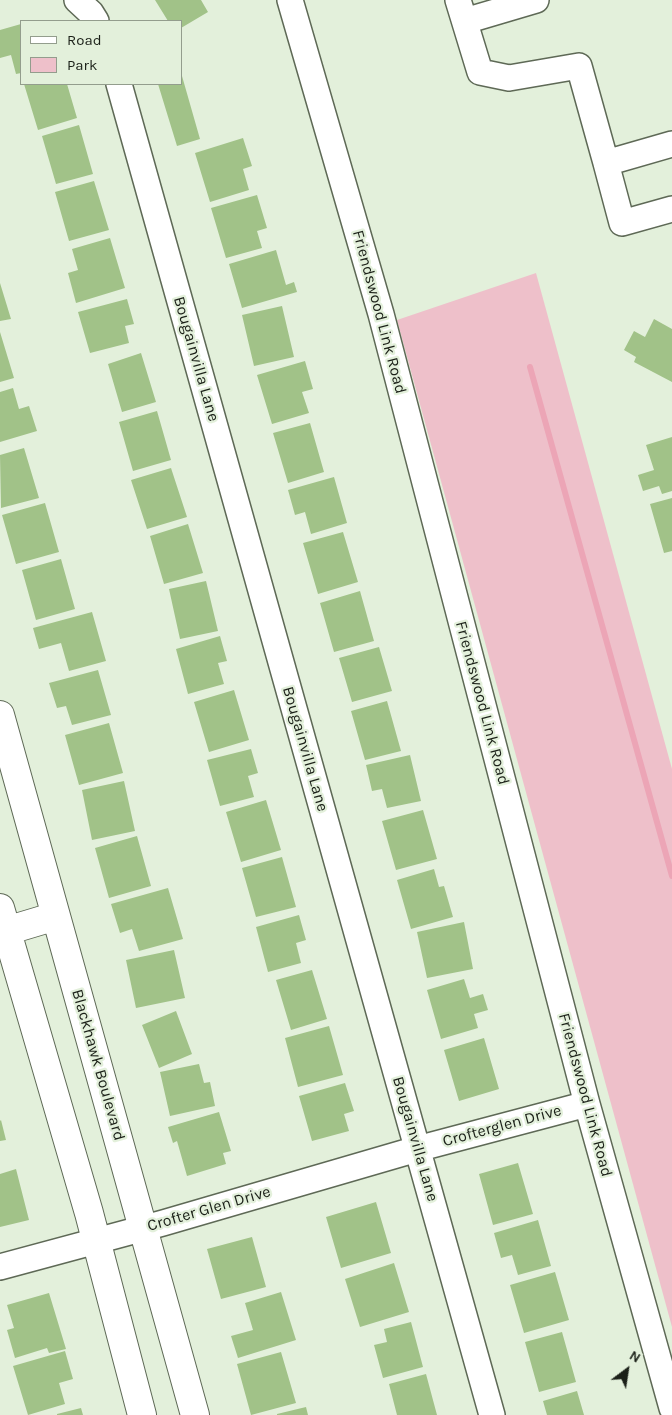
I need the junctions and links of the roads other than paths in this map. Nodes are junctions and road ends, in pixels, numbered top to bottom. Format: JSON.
{"nodes":[{"id":1,"x":77,"y":0,"type":"edge"},
{"id":2,"x":290,"y":0,"type":"edge"},
{"id":3,"x":536,"y":0,"type":"edge"},
{"id":4,"x":462,"y":10,"type":"edge"},
{"id":5,"x":95,"y":20,"type":"edge"},
{"id":6,"x":119,"y":85,"type":"edge"},
{"id":7,"x":672,"y":144,"type":"edge"},
{"id":8,"x":606,"y":163,"type":"junction"},
{"id":9,"x":672,"y":209,"type":"edge"},
{"id":10,"x":0,"y":715,"type":"edge"},
{"id":11,"x":56,"y":916,"type":"junction"},
{"id":12,"x":3,"y":919,"type":"edge"},
{"id":13,"x":587,"y":1104,"type":"junction"},
{"id":14,"x":417,"y":1149,"type":"junction"},
{"id":15,"x":144,"y":1228,"type":"junction"},
{"id":16,"x":96,"y":1242,"type":"junction"},
{"id":17,"x":0,"y":1267,"type":"edge"},
{"id":18,"x":672,"y":1408,"type":"edge"},
{"id":19,"x":142,"y":1415,"type":"edge"},
{"id":20,"x":195,"y":1415,"type":"edge"},
{"id":21,"x":492,"y":1415,"type":"edge"}],
"edges":[{"from":1,"to":5,"type":"street"},
{"from":2,"to":13,"type":"street","name":"Friendswood Link Road"},
{"from":3,"to":4,"type":"street"},
{"from":4,"to":8,"type":"street"},
{"from":6,"to":14,"type":"street","name":"Bougainvilla Lane"},
{"from":7,"to":8,"type":"street"},
{"from":8,"to":9,"type":"street"},
{"from":10,"to":11,"type":"main road","name":"Blackhawk Boulevard"},
{"from":11,"to":12,"type":"main road"},
{"from":11,"to":15,"type":"main road","name":"Blackhawk Boulevard"},
{"from":12,"to":16,"type":"main road"},
{"from":13,"to":14,"type":"street","name":"Crofterglen Drive"},
{"from":13,"to":18,"type":"street","name":"Friendswood Link Road"},
{"from":14,"to":15,"type":"street","name":"Crofter Glen Drive"},
{"from":14,"to":21,"type":"street","name":"Bougainvilla Lane"},
{"from":15,"to":16,"type":"street","name":"Crofter Glen Drive"},
{"from":15,"to":20,"type":"main road","name":"Blackhawk Boulevard"},
{"from":16,"to":17,"type":"street","name":"Crofter Glen Drive"},
{"from":16,"to":19,"type":"main road"}]}
